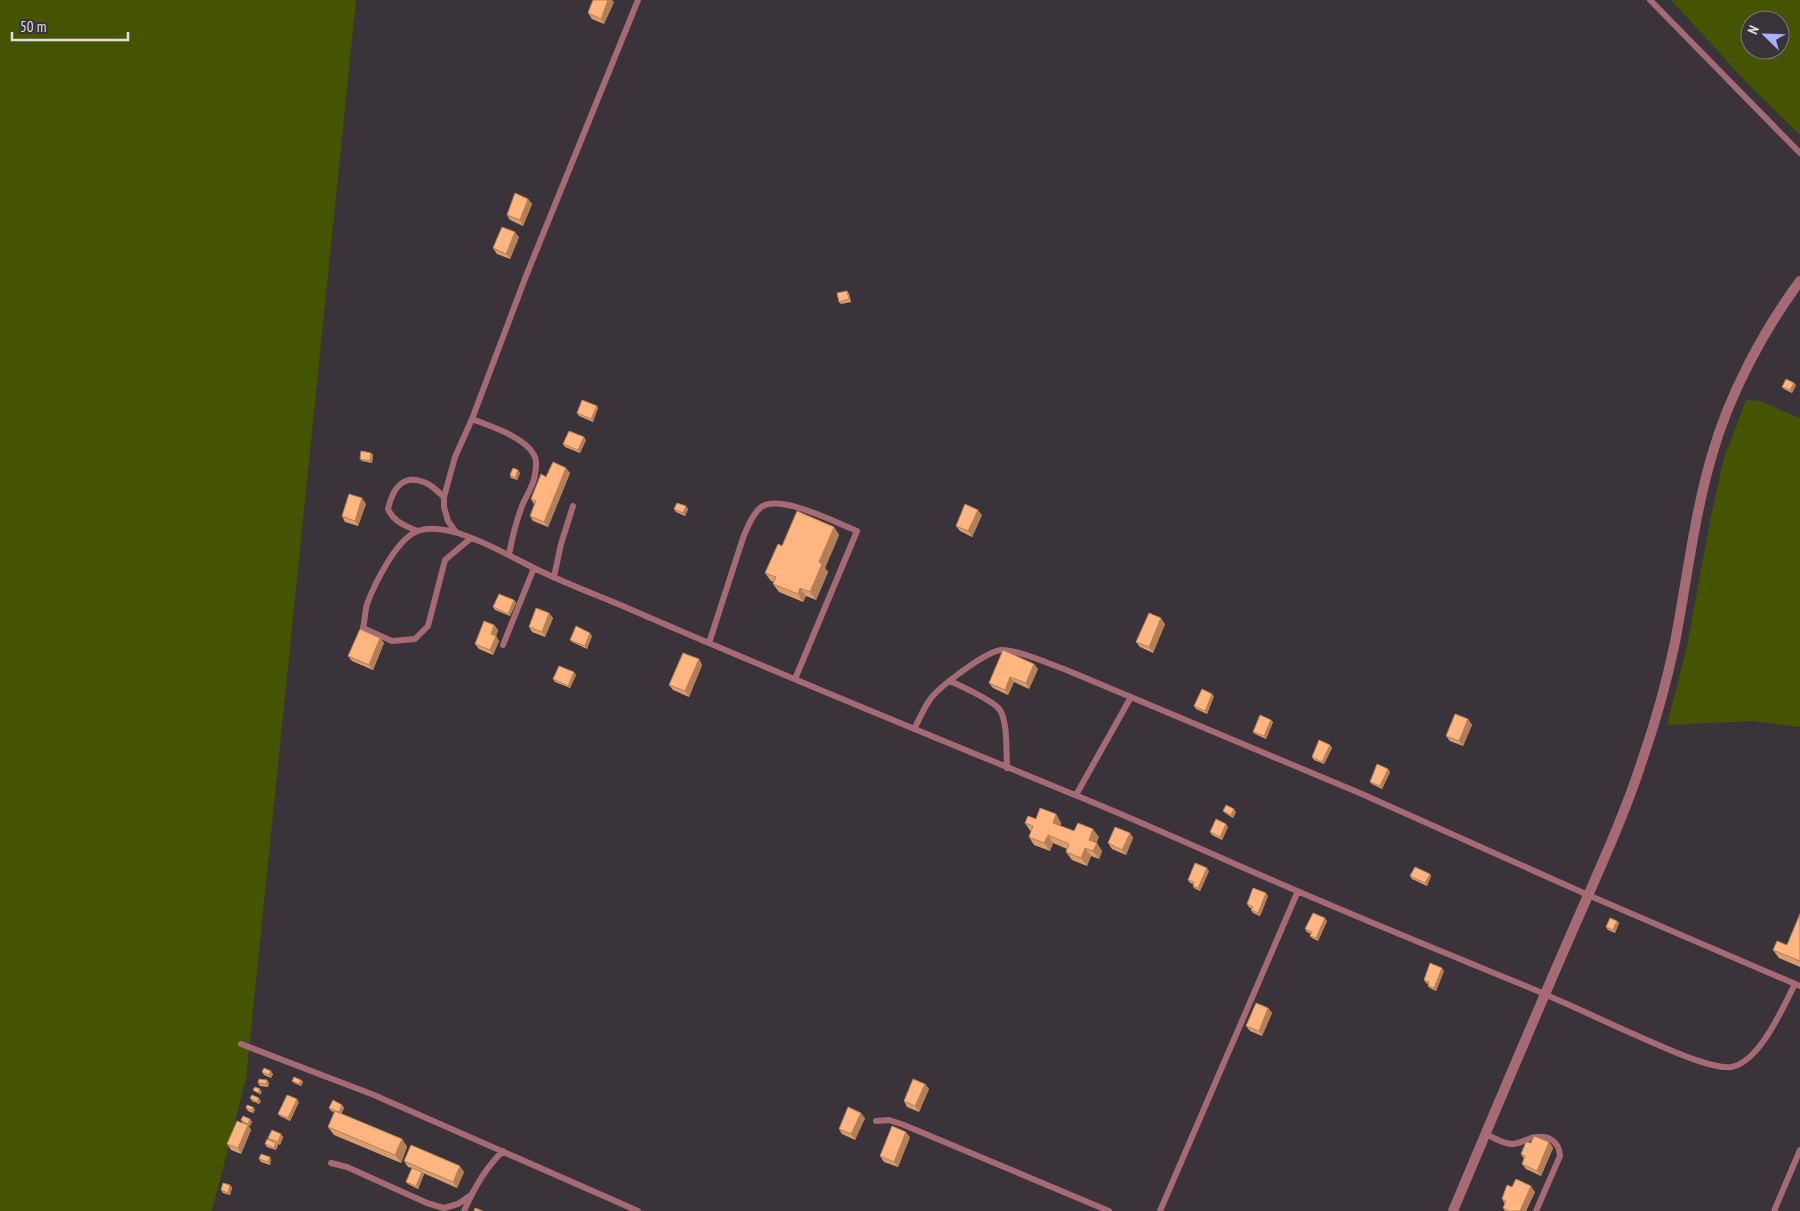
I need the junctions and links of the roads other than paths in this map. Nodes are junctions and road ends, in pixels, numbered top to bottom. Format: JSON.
{"nodes":[{"id":1,"x":638,"y":0,"type":"edge"},
{"id":2,"x":1650,"y":0,"type":"edge"},
{"id":3,"x":1800,"y":153,"type":"edge"},
{"id":4,"x":1800,"y":281,"type":"edge"},
{"id":5,"x":472,"y":419,"type":"junction"},
{"id":6,"x":444,"y":497,"type":"junction"},
{"id":7,"x":573,"y":506,"type":"dead end"},
{"id":8,"x":418,"y":531,"type":"junction"},
{"id":9,"x":456,"y":532,"type":"junction"},
{"id":10,"x":471,"y":538,"type":"junction"},
{"id":11,"x":509,"y":554,"type":"junction"},
{"id":12,"x":534,"y":568,"type":"junction"},
{"id":13,"x":554,"y":577,"type":"junction"},
{"id":14,"x":709,"y":643,"type":"junction"},
{"id":15,"x":503,"y":645,"type":"dead end"},
{"id":16,"x":795,"y":679,"type":"junction"},
{"id":17,"x":950,"y":681,"type":"junction"},
{"id":18,"x":1131,"y":697,"type":"junction"},
{"id":19,"x":914,"y":729,"type":"junction"},
{"id":20,"x":1007,"y":768,"type":"junction"},
{"id":21,"x":1076,"y":795,"type":"junction"},
{"id":22,"x":1298,"y":892,"type":"junction"},
{"id":23,"x":1588,"y":895,"type":"junction"},
{"id":24,"x":1798,"y":985,"type":"edge"},
{"id":25,"x":1545,"y":994,"type":"junction"},
{"id":26,"x":241,"y":1044,"type":"dead end"},
{"id":27,"x":876,"y":1121,"type":"dead end"},
{"id":28,"x":1485,"y":1134,"type":"junction"},
{"id":29,"x":1800,"y":1150,"type":"edge"},
{"id":30,"x":503,"y":1151,"type":"junction"},
{"id":31,"x":331,"y":1163,"type":"dead end"},
{"id":32,"x":471,"y":1195,"type":"junction"},
{"id":33,"x":464,"y":1211,"type":"edge"},
{"id":34,"x":638,"y":1211,"type":"edge"},
{"id":35,"x":1109,"y":1211,"type":"edge"},
{"id":36,"x":1160,"y":1211,"type":"edge"},
{"id":37,"x":1453,"y":1211,"type":"edge"},
{"id":38,"x":1536,"y":1211,"type":"edge"},
{"id":39,"x":1774,"y":1211,"type":"edge"}],
"edges":[{"from":1,"to":5,"type":"lane"},
{"from":2,"to":3,"type":"lane"},
{"from":4,"to":23,"type":"street"},
{"from":5,"to":6,"type":"lane"},
{"from":5,"to":11,"type":"lane"},
{"from":6,"to":8,"type":"lane"},
{"from":6,"to":9,"type":"lane"},
{"from":7,"to":13,"type":"lane"},
{"from":8,"to":9,"type":"lane"},
{"from":8,"to":10,"type":"lane"},
{"from":9,"to":10,"type":"lane"},
{"from":10,"to":11,"type":"lane"},
{"from":11,"to":12,"type":"lane"},
{"from":12,"to":13,"type":"lane"},
{"from":12,"to":15,"type":"lane"},
{"from":13,"to":14,"type":"lane"},
{"from":14,"to":16,"type":"lane"},
{"from":14,"to":16,"type":"lane"},
{"from":16,"to":19,"type":"lane"},
{"from":17,"to":18,"type":"lane"},
{"from":17,"to":19,"type":"lane"},
{"from":17,"to":20,"type":"lane"},
{"from":18,"to":21,"type":"lane"},
{"from":18,"to":23,"type":"lane"},
{"from":19,"to":20,"type":"lane"},
{"from":20,"to":21,"type":"lane"},
{"from":21,"to":22,"type":"lane"},
{"from":22,"to":25,"type":"lane"},
{"from":22,"to":36,"type":"lane"},
{"from":23,"to":24,"type":"lane"},
{"from":23,"to":25,"type":"street"},
{"from":24,"to":25,"type":"lane"},
{"from":25,"to":28,"type":"street"},
{"from":26,"to":30,"type":"lane"},
{"from":27,"to":35,"type":"lane"},
{"from":28,"to":37,"type":"street"},
{"from":28,"to":38,"type":"lane"},
{"from":29,"to":39,"type":"lane"},
{"from":30,"to":32,"type":"lane"},
{"from":30,"to":34,"type":"lane"},
{"from":31,"to":32,"type":"lane"},
{"from":32,"to":33,"type":"lane"}]}
